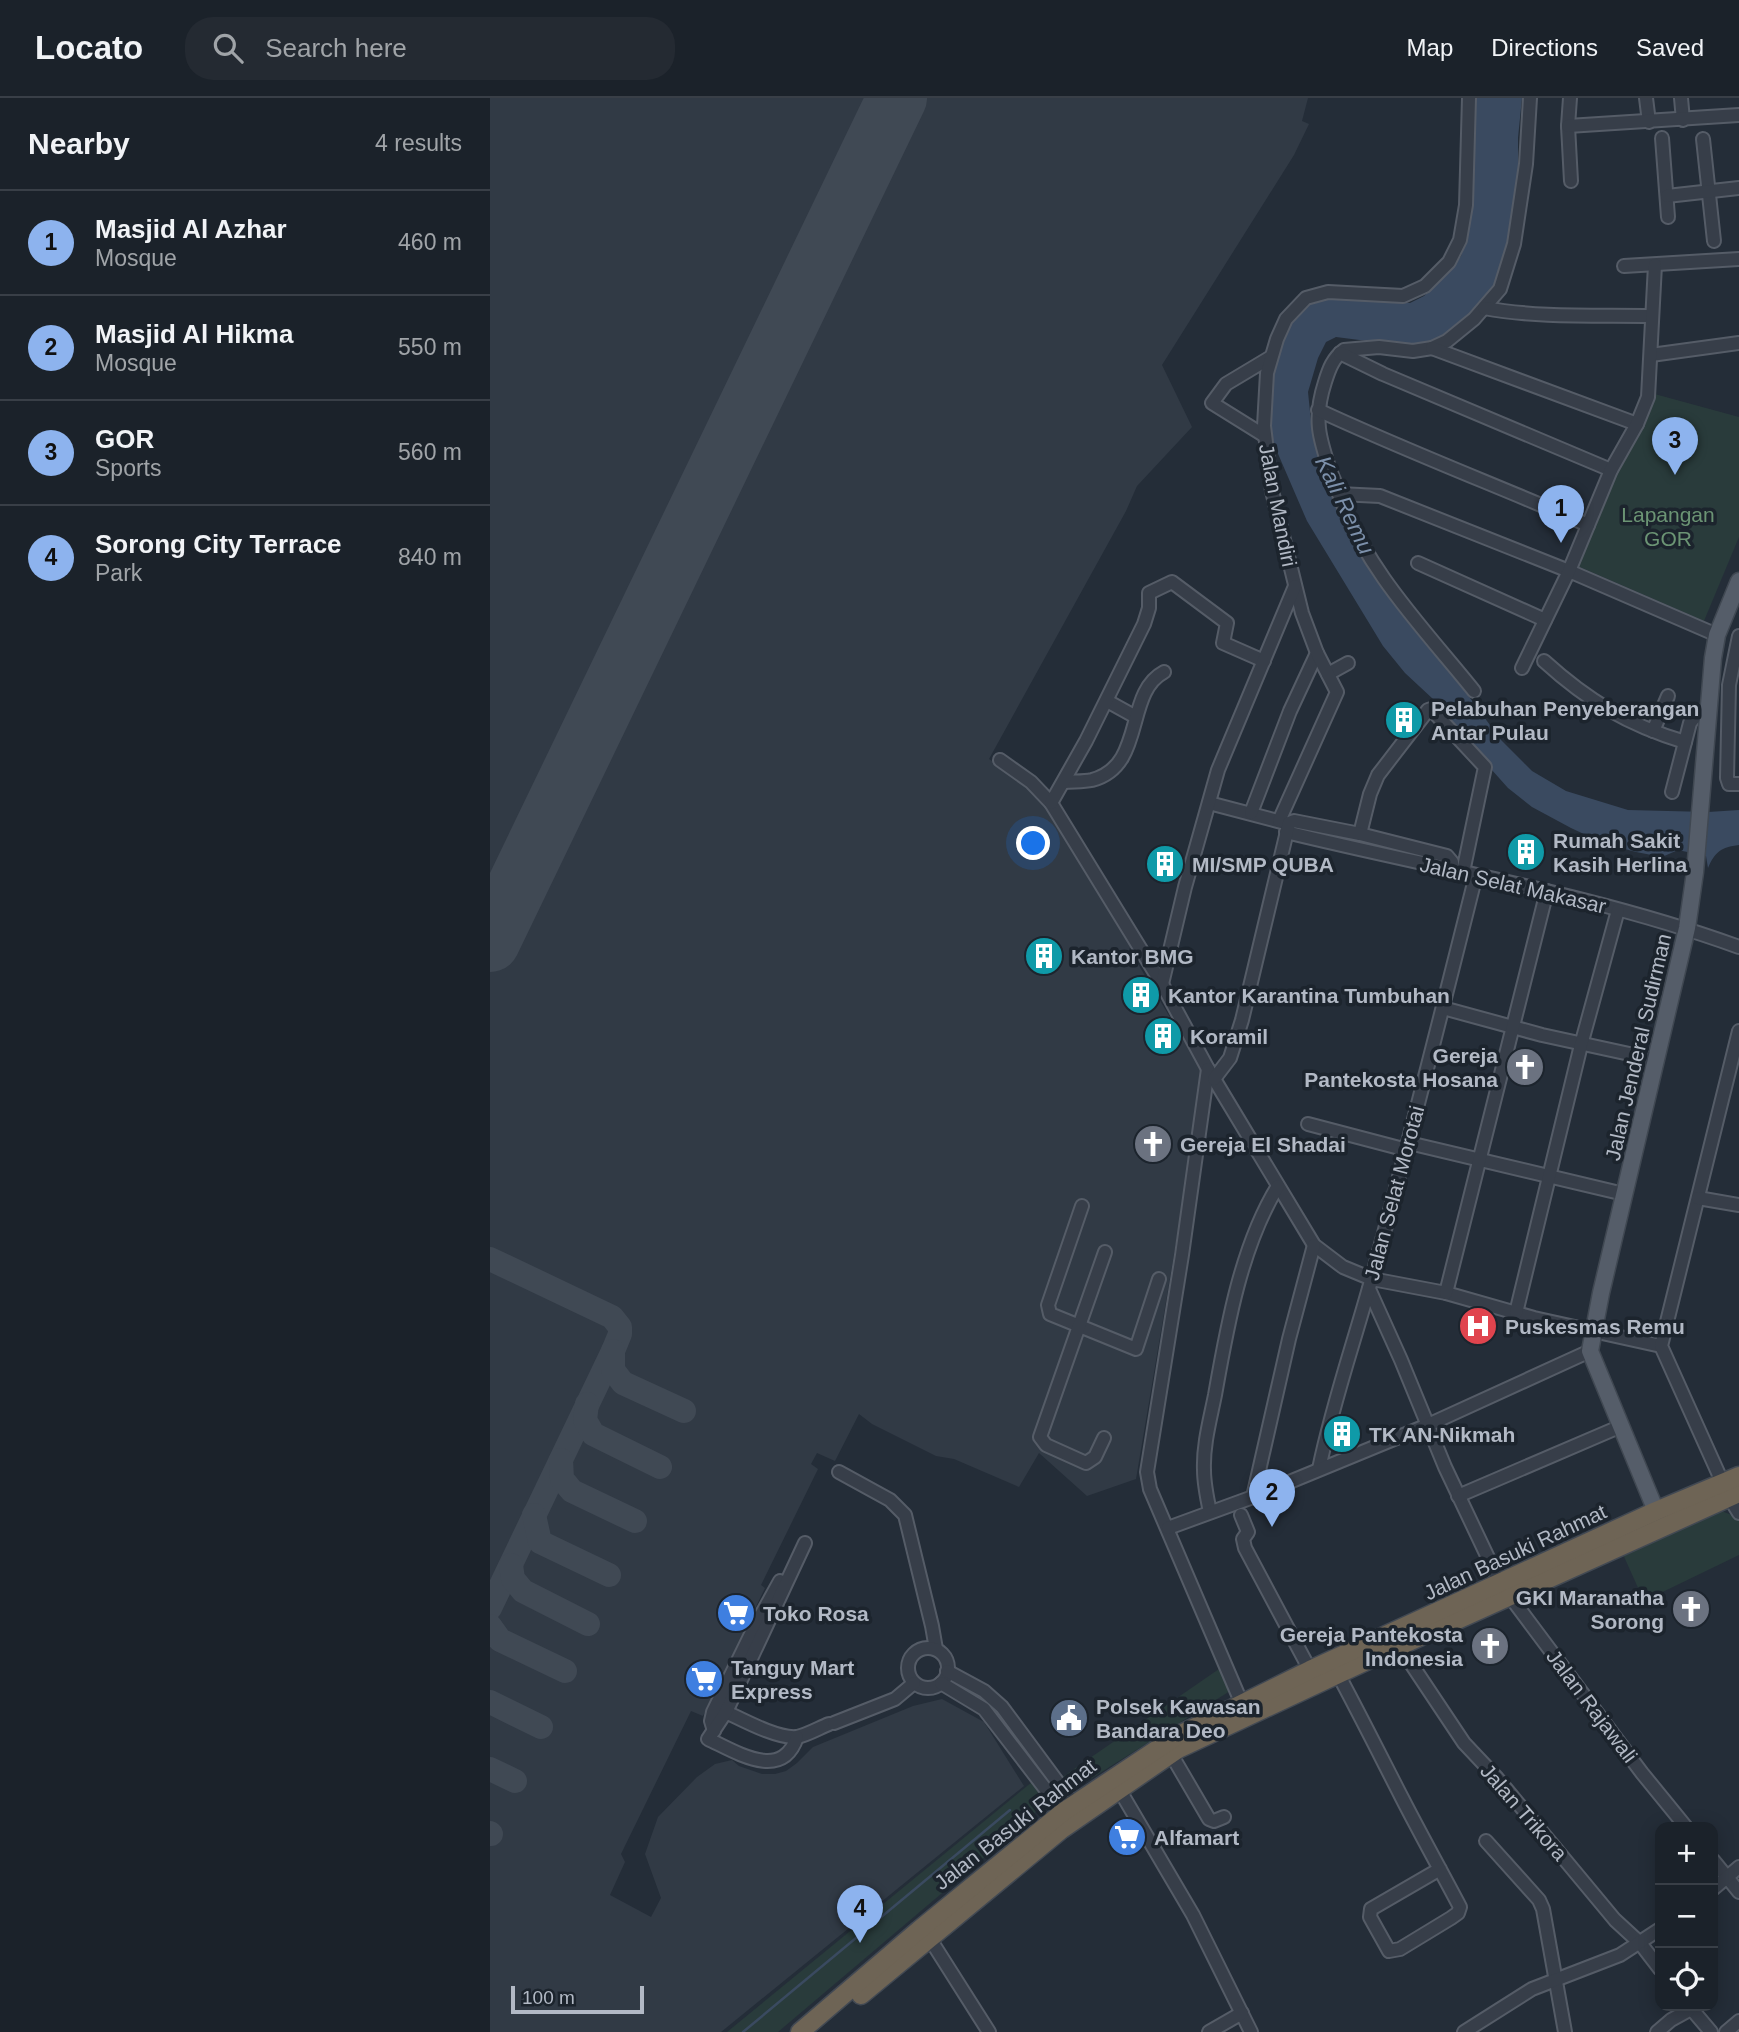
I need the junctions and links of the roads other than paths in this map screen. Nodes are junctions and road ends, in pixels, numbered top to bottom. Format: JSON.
{"nodes":[{"id":1,"x":1469,"y":98,"type":"edge"},
{"id":2,"x":1530,"y":98,"type":"edge"},
{"id":3,"x":1570,"y":98,"type":"edge"},
{"id":4,"x":1646,"y":98,"type":"edge"},
{"id":5,"x":1681,"y":98,"type":"edge"},
{"id":6,"x":1739,"y":115,"type":"edge"},
{"id":7,"x":1683,"y":120,"type":"junction"},
{"id":8,"x":1649,"y":122,"type":"junction"},
{"id":9,"x":1568,"y":126,"type":"junction"},
{"id":10,"x":1662,"y":138,"type":"dead end"},
{"id":11,"x":1703,"y":139,"type":"dead end"},
{"id":12,"x":1571,"y":181,"type":"dead end"},
{"id":13,"x":1739,"y":188,"type":"edge"},
{"id":14,"x":1709,"y":193,"type":"junction"},
{"id":15,"x":1667,"y":196,"type":"junction"},
{"id":16,"x":1668,"y":217,"type":"dead end"},
{"id":17,"x":1714,"y":241,"type":"dead end"},
{"id":18,"x":1739,"y":259,"type":"edge"},
{"id":19,"x":1655,"y":265,"type":"junction"},
{"id":20,"x":1623,"y":266,"type":"dead end"},
{"id":21,"x":1484,"y":307,"type":"junction"},
{"id":22,"x":1652,"y":316,"type":"junction"},
{"id":23,"x":1739,"y":343,"type":"edge"},
{"id":24,"x":1432,"y":348,"type":"junction"},
{"id":25,"x":1340,"y":353,"type":"junction"},
{"id":26,"x":1651,"y":355,"type":"junction"},
{"id":27,"x":1271,"y":357,"type":"junction"},
{"id":28,"x":1318,"y":410,"type":"junction"},
{"id":29,"x":1637,"y":424,"type":"junction"},
{"id":30,"x":1265,"y":436,"type":"junction"},
{"id":31,"x":1611,"y":470,"type":"junction"},
{"id":32,"x":1339,"y":494,"type":"junction"},
{"id":33,"x":1588,"y":525,"type":"junction"},
{"id":34,"x":1418,"y":563,"type":"dead end"},
{"id":35,"x":1569,"y":571,"type":"junction"},
{"id":36,"x":1739,"y":581,"type":"edge"},
{"id":37,"x":1295,"y":586,"type":"junction"},
{"id":38,"x":1545,"y":620,"type":"junction"},
{"id":39,"x":1717,"y":635,"type":"junction"},
{"id":40,"x":1739,"y":636,"type":"edge"},
{"id":41,"x":1317,"y":653,"type":"junction"},
{"id":42,"x":1264,"y":661,"type":"junction"},
{"id":43,"x":1544,"y":661,"type":"dead end"},
{"id":44,"x":1348,"y":663,"type":"dead end"},
{"id":45,"x":1521,"y":668,"type":"dead end"},
{"id":46,"x":1164,"y":672,"type":"dead end"},
{"id":47,"x":1328,"y":674,"type":"junction"},
{"id":48,"x":1710,"y":684,"type":"junction"},
{"id":49,"x":1729,"y":685,"type":"junction"},
{"id":50,"x":1474,"y":691,"type":"dead end"},
{"id":51,"x":1668,"y":696,"type":"dead end"},
{"id":52,"x":1107,"y":701,"type":"junction"},
{"id":53,"x":1707,"y":709,"type":"junction"},
{"id":54,"x":1136,"y":717,"type":"junction"},
{"id":55,"x":1653,"y":731,"type":"junction"},
{"id":56,"x":1685,"y":742,"type":"junction"},
{"id":57,"x":1000,"y":760,"type":"dead end"},
{"id":58,"x":1064,"y":782,"type":"junction"},
{"id":59,"x":1739,"y":784,"type":"edge"},
{"id":60,"x":1672,"y":792,"type":"dead end"},
{"id":61,"x":1051,"y":803,"type":"junction"},
{"id":62,"x":1209,"y":803,"type":"junction"},
{"id":63,"x":1251,"y":813,"type":"junction"},
{"id":64,"x":1284,"y":826,"type":"junction"},
{"id":65,"x":1360,"y":834,"type":"junction"},
{"id":66,"x":1464,"y":872,"type":"junction"},
{"id":67,"x":1548,"y":891,"type":"junction"},
{"id":68,"x":1618,"y":910,"type":"junction"},
{"id":69,"x":1687,"y":928,"type":"junction"},
{"id":70,"x":1739,"y":947,"type":"edge"},
{"id":71,"x":1162,"y":984,"type":"junction"},
{"id":72,"x":1443,"y":1007,"type":"junction"},
{"id":73,"x":1513,"y":1027,"type":"junction"},
{"id":74,"x":1739,"y":1031,"type":"edge"},
{"id":75,"x":1581,"y":1045,"type":"junction"},
{"id":76,"x":1657,"y":1060,"type":"junction"},
{"id":77,"x":1211,"y":1074,"type":"junction"},
{"id":78,"x":1308,"y":1124,"type":"dead end"},
{"id":79,"x":1408,"y":1147,"type":"junction"},
{"id":80,"x":1478,"y":1161,"type":"junction"},
{"id":81,"x":1549,"y":1178,"type":"junction"},
{"id":82,"x":1278,"y":1186,"type":"junction"},
{"id":83,"x":1625,"y":1194,"type":"junction"},
{"id":84,"x":1698,"y":1198,"type":"junction"},
{"id":85,"x":1739,"y":1205,"type":"edge"},
{"id":86,"x":1082,"y":1206,"type":"dead end"},
{"id":87,"x":1314,"y":1245,"type":"junction"},
{"id":88,"x":1105,"y":1252,"type":"dead end"},
{"id":89,"x":1159,"y":1279,"type":"dead end"},
{"id":90,"x":1370,"y":1284,"type":"junction"},
{"id":91,"x":1446,"y":1293,"type":"junction"},
{"id":92,"x":1517,"y":1313,"type":"junction"},
{"id":93,"x":1080,"y":1325,"type":"junction"},
{"id":94,"x":1592,"y":1332,"type":"junction"},
{"id":95,"x":1661,"y":1346,"type":"junction"},
{"id":96,"x":1590,"y":1351,"type":"junction"},
{"id":97,"x":1428,"y":1425,"type":"junction"},
{"id":98,"x":1619,"y":1427,"type":"junction"},
{"id":99,"x":1104,"y":1438,"type":"dead end"},
{"id":100,"x":1319,"y":1469,"type":"junction"},
{"id":101,"x":839,"y":1472,"type":"dead end"},
{"id":102,"x":1732,"y":1487,"type":"edge"},
{"id":103,"x":1458,"y":1496,"type":"junction"},
{"id":104,"x":1253,"y":1497,"type":"junction"},
{"id":105,"x":1656,"y":1511,"type":"junction"},
{"id":106,"x":1210,"y":1512,"type":"junction"},
{"id":107,"x":1739,"y":1513,"type":"edge"},
{"id":108,"x":1241,"y":1515,"type":"dead end"},
{"id":109,"x":1167,"y":1528,"type":"junction"},
{"id":110,"x":805,"y":1543,"type":"dead end"},
{"id":111,"x":1504,"y":1590,"type":"junction"},
{"id":112,"x":1400,"y":1647,"type":"junction"},
{"id":113,"x":936,"y":1649,"type":"junction"},
{"id":114,"x":1310,"y":1670,"type":"junction"},
{"id":115,"x":1338,"y":1674,"type":"junction"},
{"id":116,"x":944,"y":1677,"type":"junction"},
{"id":117,"x":735,"y":1680,"type":"junction"},
{"id":118,"x":914,"y":1683,"type":"junction"},
{"id":119,"x":1272,"y":1697,"type":"junction"},
{"id":120,"x":1242,"y":1704,"type":"junction"},
{"id":121,"x":726,"y":1712,"type":"junction"},
{"id":122,"x":714,"y":1731,"type":"junction"},
{"id":123,"x":797,"y":1737,"type":"junction"},
{"id":124,"x":1171,"y":1754,"type":"junction"},
{"id":125,"x":1119,"y":1789,"type":"junction"},
{"id":126,"x":1072,"y":1813,"type":"junction"},
{"id":127,"x":1224,"y":1816,"type":"dead end"},
{"id":128,"x":1682,"y":1822,"type":"edge"},
{"id":129,"x":1486,"y":1841,"type":"dead end"},
{"id":130,"x":1718,"y":1866,"type":"edge"},
{"id":131,"x":1739,"y":1867,"type":"edge"},
{"id":132,"x":1440,"y":1869,"type":"junction"},
{"id":133,"x":1727,"y":1877,"type":"junction"},
{"id":134,"x":1718,"y":1885,"type":"edge"},
{"id":135,"x":1739,"y":1892,"type":"edge"},
{"id":136,"x":1655,"y":1932,"type":"edge"},
{"id":137,"x":930,"y":1939,"type":"junction"},
{"id":138,"x":1640,"y":1943,"type":"junction"},
{"id":139,"x":1655,"y":1962,"type":"edge"},
{"id":140,"x":1556,"y":1980,"type":"junction"},
{"id":141,"x":1684,"y":2011,"type":"edge"},
{"id":142,"x":1693,"y":2011,"type":"edge"},
{"id":143,"x":1242,"y":2013,"type":"junction"},
{"id":144,"x":1739,"y":2021,"type":"edge"},
{"id":145,"x":820,"y":2024,"type":"edge"},
{"id":146,"x":800,"y":2032,"type":"edge"},
{"id":147,"x":989,"y":2032,"type":"edge"},
{"id":148,"x":1209,"y":2032,"type":"edge"},
{"id":149,"x":1251,"y":2032,"type":"edge"},
{"id":150,"x":1464,"y":2032,"type":"edge"},
{"id":151,"x":1565,"y":2032,"type":"edge"},
{"id":152,"x":1657,"y":2032,"type":"edge"},
{"id":153,"x":1711,"y":2032,"type":"edge"},
{"id":154,"x":1726,"y":2032,"type":"edge"}],
"edges":[{"from":1,"to":27,"type":"street","name":"Jalan Mandiri"},
{"from":2,"to":21,"type":"street"},
{"from":3,"to":9,"type":"street"},
{"from":4,"to":8,"type":"street"},
{"from":5,"to":7,"type":"street"},
{"from":6,"to":7,"type":"street"},
{"from":7,"to":8,"type":"street"},
{"from":8,"to":9,"type":"street"},
{"from":9,"to":12,"type":"street"},
{"from":10,"to":15,"type":"street"},
{"from":11,"to":14,"type":"street"},
{"from":13,"to":14,"type":"street"},
{"from":14,"to":15,"type":"street"},
{"from":14,"to":17,"type":"street"},
{"from":15,"to":16,"type":"street"},
{"from":18,"to":19,"type":"street"},
{"from":19,"to":20,"type":"street"},
{"from":19,"to":22,"type":"street"},
{"from":21,"to":22,"type":"street"},
{"from":21,"to":24,"type":"street"},
{"from":22,"to":26,"type":"street"},
{"from":23,"to":26,"type":"street"},
{"from":24,"to":25,"type":"street"},
{"from":24,"to":29,"type":"street"},
{"from":25,"to":28,"type":"street"},
{"from":25,"to":31,"type":"street"},
{"from":26,"to":29,"type":"street"},
{"from":27,"to":30,"type":"street","name":"Jalan Mandiri"},
{"from":27,"to":30,"type":"street"},
{"from":28,"to":32,"type":"street"},
{"from":28,"to":33,"type":"street"},
{"from":29,"to":31,"type":"street"},
{"from":30,"to":37,"type":"street","name":"Jalan Mandiri"},
{"from":31,"to":33,"type":"street"},
{"from":32,"to":35,"type":"street"},
{"from":32,"to":50,"type":"street"},
{"from":33,"to":35,"type":"street"},
{"from":34,"to":38,"type":"street"},
{"from":35,"to":38,"type":"street"},
{"from":35,"to":39,"type":"street"},
{"from":36,"to":39,"type":"main road","name":"Jalan Jenderal Sudirman"},
{"from":37,"to":41,"type":"street"},
{"from":37,"to":42,"type":"street","name":"Jalan Mandiri"},
{"from":38,"to":45,"type":"street"},
{"from":39,"to":48,"type":"main road","name":"Jalan Jenderal Sudirman"},
{"from":40,"to":49,"type":"street"},
{"from":41,"to":47,"type":"street"},
{"from":41,"to":63,"type":"street"},
{"from":42,"to":52,"type":"street"},
{"from":42,"to":62,"type":"street","name":"Jalan Mandiri"},
{"from":43,"to":55,"type":"street"},
{"from":44,"to":47,"type":"street"},
{"from":46,"to":54,"type":"street"},
{"from":47,"to":64,"type":"street"},
{"from":48,"to":49,"type":"street"},
{"from":48,"to":53,"type":"main road","name":"Jalan Jenderal Sudirman"},
{"from":49,"to":59,"type":"street"},
{"from":51,"to":55,"type":"street"},
{"from":52,"to":54,"type":"street"},
{"from":52,"to":58,"type":"street"},
{"from":53,"to":56,"type":"street"},
{"from":53,"to":69,"type":"main road","name":"Jalan Jenderal Sudirman"},
{"from":54,"to":58,"type":"street"},
{"from":55,"to":56,"type":"street"},
{"from":56,"to":60,"type":"street"},
{"from":57,"to":61,"type":"street"},
{"from":58,"to":61,"type":"street"},
{"from":61,"to":71,"type":"street"},
{"from":62,"to":63,"type":"street"},
{"from":62,"to":71,"type":"street","name":"Jalan Mandiri"},
{"from":63,"to":64,"type":"street"},
{"from":64,"to":65,"type":"street"},
{"from":64,"to":66,"type":"street","name":"Jalan Selat Makasar"},
{"from":64,"to":77,"type":"street"},
{"from":65,"to":66,"type":"street"},
{"from":65,"to":66,"type":"street","name":"Jalan Selat Morotai"},
{"from":66,"to":67,"type":"street","name":"Jalan Selat Makasar"},
{"from":66,"to":72,"type":"street","name":"Jalan Selat Morotai"},
{"from":67,"to":68,"type":"street","name":"Jalan Selat Makasar"},
{"from":67,"to":73,"type":"street"},
{"from":68,"to":69,"type":"street","name":"Jalan Selat Makasar"},
{"from":68,"to":75,"type":"street"},
{"from":69,"to":70,"type":"street","name":"Jalan Selat Makasar"},
{"from":69,"to":76,"type":"main road","name":"Jalan Jenderal Sudirman"},
{"from":71,"to":77,"type":"street"},
{"from":72,"to":73,"type":"street"},
{"from":72,"to":79,"type":"street","name":"Jalan Selat Morotai"},
{"from":73,"to":75,"type":"street"},
{"from":73,"to":80,"type":"street"},
{"from":74,"to":84,"type":"street"},
{"from":75,"to":76,"type":"street"},
{"from":75,"to":81,"type":"street"},
{"from":76,"to":83,"type":"main road","name":"Jalan Jenderal Sudirman"},
{"from":77,"to":82,"type":"street"},
{"from":77,"to":109,"type":"street"},
{"from":78,"to":79,"type":"street"},
{"from":79,"to":80,"type":"street"},
{"from":79,"to":90,"type":"street","name":"Jalan Selat Morotai"},
{"from":80,"to":81,"type":"street"},
{"from":80,"to":91,"type":"street"},
{"from":81,"to":83,"type":"street"},
{"from":81,"to":92,"type":"street"},
{"from":82,"to":87,"type":"street"},
{"from":82,"to":106,"type":"street"},
{"from":83,"to":94,"type":"main road","name":"Jalan Jenderal Sudirman"},
{"from":84,"to":85,"type":"street"},
{"from":84,"to":95,"type":"street"},
{"from":86,"to":93,"type":"street"},
{"from":87,"to":90,"type":"street"},
{"from":87,"to":104,"type":"street"},
{"from":88,"to":93,"type":"street"},
{"from":89,"to":93,"type":"street"},
{"from":90,"to":91,"type":"street"},
{"from":90,"to":97,"type":"street","name":"Jalan Rajawali"},
{"from":90,"to":100,"type":"street","name":"Jalan Selat Morotai"},
{"from":91,"to":92,"type":"street"},
{"from":92,"to":94,"type":"street"},
{"from":93,"to":99,"type":"street"},
{"from":94,"to":95,"type":"street"},
{"from":94,"to":96,"type":"main road","name":"Jalan Jenderal Sudirman"},
{"from":95,"to":102,"type":"street"},
{"from":96,"to":97,"type":"street"},
{"from":96,"to":98,"type":"main road","name":"Jalan Jenderal Sudirman"},
{"from":97,"to":100,"type":"street"},
{"from":97,"to":103,"type":"street","name":"Jalan Rajawali"},
{"from":98,"to":103,"type":"street"},
{"from":98,"to":105,"type":"main road","name":"Jalan Jenderal Sudirman"},
{"from":100,"to":104,"type":"street"},
{"from":101,"to":113,"type":"street"},
{"from":102,"to":105,"type":"highway","name":"Jalan Basuki Rahmat"},
{"from":102,"to":107,"type":"street"},
{"from":102,"to":111,"type":"highway"},
{"from":103,"to":111,"type":"street","name":"Jalan Rajawali"},
{"from":104,"to":106,"type":"street"},
{"from":105,"to":111,"type":"highway","name":"Jalan Basuki Rahmat"},
{"from":106,"to":109,"type":"street"},
{"from":108,"to":114,"type":"street"},
{"from":109,"to":120,"type":"street"},
{"from":110,"to":117,"type":"street"},
{"from":111,"to":112,"type":"highway"},
{"from":111,"to":114,"type":"highway","name":"Jalan Basuki Rahmat"},
{"from":111,"to":128,"type":"street","name":"Jalan Rajawali"},
{"from":112,"to":115,"type":"highway"},
{"from":112,"to":138,"type":"street","name":"Jalan Trikora"},
{"from":113,"to":116,"type":"street"},
{"from":113,"to":118,"type":"street"},
{"from":114,"to":119,"type":"highway","name":"Jalan Basuki Rahmat"},
{"from":115,"to":119,"type":"highway"},
{"from":115,"to":132,"type":"street"},
{"from":116,"to":118,"type":"street"},
{"from":116,"to":126,"type":"street"},
{"from":117,"to":121,"type":"street"},
{"from":117,"to":122,"type":"street"},
{"from":118,"to":123,"type":"street"},
{"from":119,"to":120,"type":"highway","name":"Jalan Basuki Rahmat"},
{"from":119,"to":124,"type":"highway"},
{"from":120,"to":126,"type":"highway","name":"Jalan Basuki Rahmat"},
{"from":121,"to":122,"type":"street"},
{"from":121,"to":123,"type":"street"},
{"from":122,"to":123,"type":"street"},
{"from":124,"to":125,"type":"highway"},
{"from":124,"to":127,"type":"street"},
{"from":125,"to":126,"type":"highway"},
{"from":125,"to":143,"type":"street"},
{"from":126,"to":137,"type":"highway"},
{"from":126,"to":145,"type":"highway","name":"Jalan Basuki Rahmat"},
{"from":129,"to":140,"type":"street"},
{"from":130,"to":133,"type":"street"},
{"from":131,"to":133,"type":"street"},
{"from":132,"to":132,"type":"street"},
{"from":133,"to":134,"type":"street"},
{"from":133,"to":135,"type":"street"},
{"from":136,"to":138,"type":"street"},
{"from":137,"to":145,"type":"highway"},
{"from":137,"to":147,"type":"street"},
{"from":138,"to":139,"type":"street","name":"Jalan Trikora"},
{"from":138,"to":140,"type":"street"},
{"from":140,"to":150,"type":"street"},
{"from":140,"to":151,"type":"street"},
{"from":141,"to":152,"type":"street"},
{"from":142,"to":153,"type":"street"},
{"from":143,"to":148,"type":"street"},
{"from":143,"to":149,"type":"street"},
{"from":144,"to":154,"type":"street"},
{"from":145,"to":146,"type":"highway","name":"Jalan Basuki Rahmat"}]}
